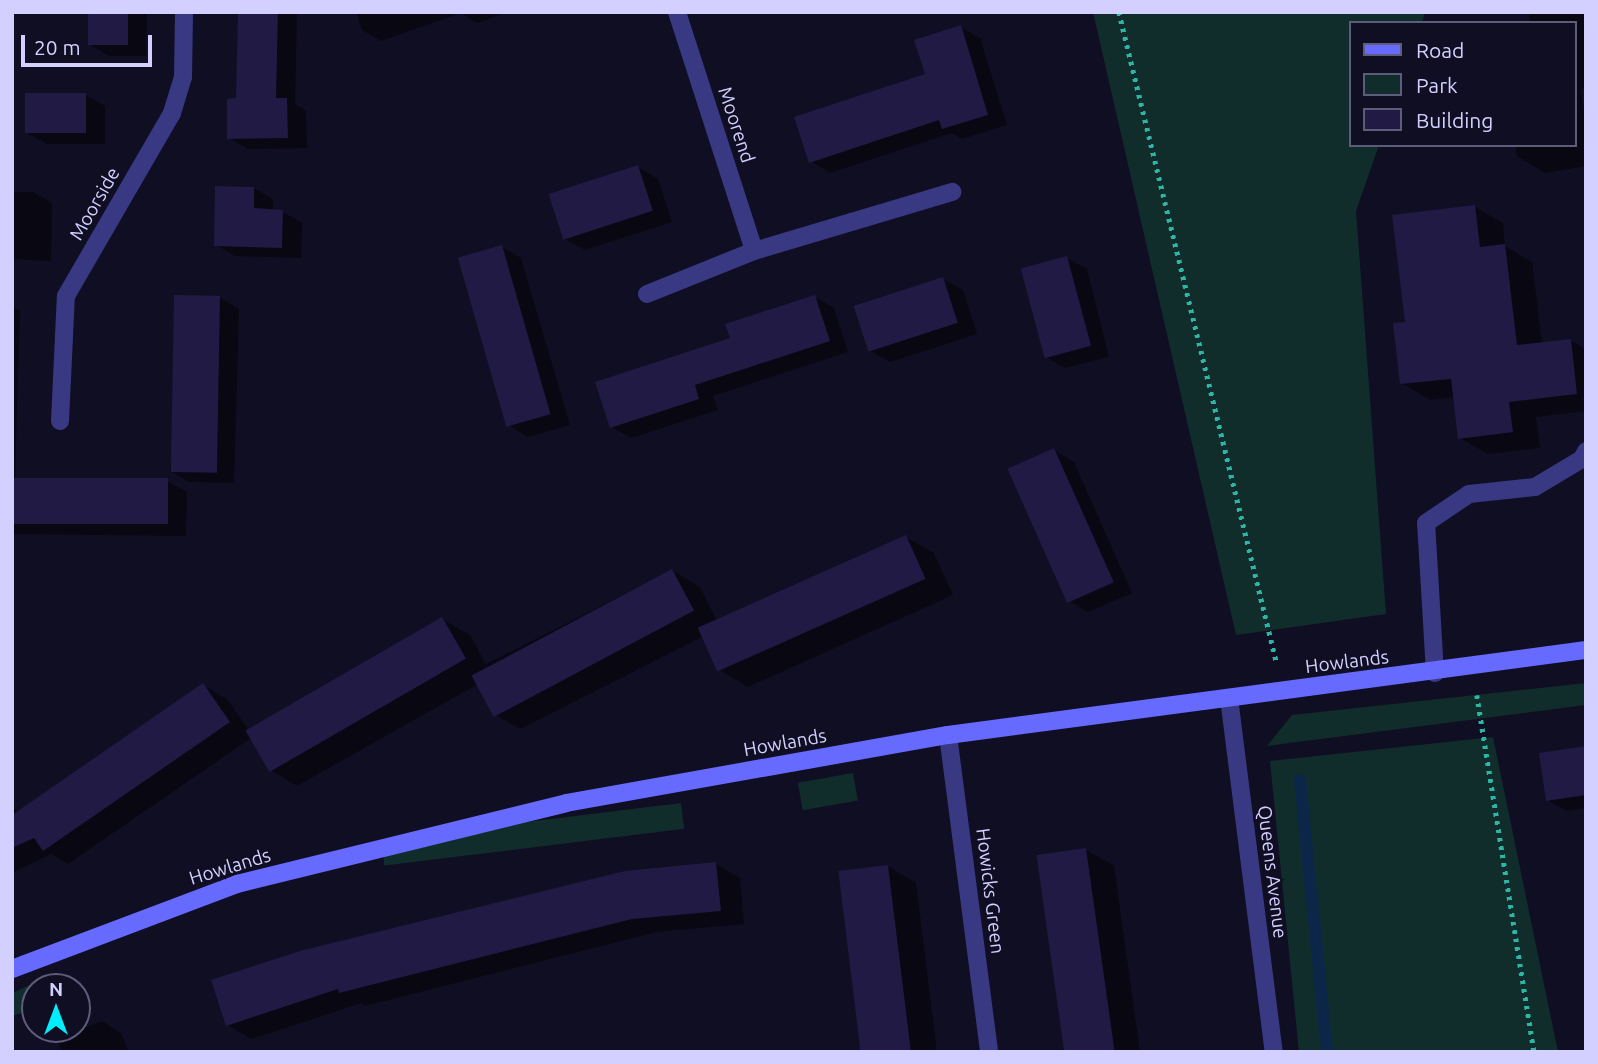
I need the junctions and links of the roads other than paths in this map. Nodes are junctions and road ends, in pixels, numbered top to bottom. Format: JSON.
{"nodes":[{"id":1,"x":184,"y":12,"type":"edge"},
{"id":2,"x":677,"y":12,"type":"edge"},
{"id":3,"x":951,"y":192,"type":"dead end"},
{"id":4,"x":754,"y":251,"type":"junction"},
{"id":5,"x":648,"y":293,"type":"dead end"},
{"id":6,"x":60,"y":421,"type":"dead end"},
{"id":7,"x":1586,"y":451,"type":"edge"},
{"id":8,"x":1586,"y":650,"type":"edge"},
{"id":9,"x":1435,"y":673,"type":"junction"},
{"id":10,"x":1229,"y":698,"type":"junction"},
{"id":11,"x":948,"y":735,"type":"junction"},
{"id":12,"x":12,"y":969,"type":"edge"},
{"id":13,"x":989,"y":1052,"type":"edge"},
{"id":14,"x":1274,"y":1052,"type":"edge"}],
"edges":[{"from":1,"to":6,"type":"street","name":"Moorside"},
{"from":2,"to":4,"type":"street","name":"Moorend"},
{"from":3,"to":4,"type":"street"},
{"from":4,"to":5,"type":"street"},
{"from":7,"to":9,"type":"street"},
{"from":8,"to":9,"type":"street","name":"Howlands"},
{"from":9,"to":10,"type":"street","name":"Howlands"},
{"from":10,"to":11,"type":"street","name":"Howlands"},
{"from":10,"to":14,"type":"street","name":"Queens Avenue"},
{"from":11,"to":12,"type":"street","name":"Howlands"},
{"from":11,"to":13,"type":"street","name":"Howicks Green"}]}
